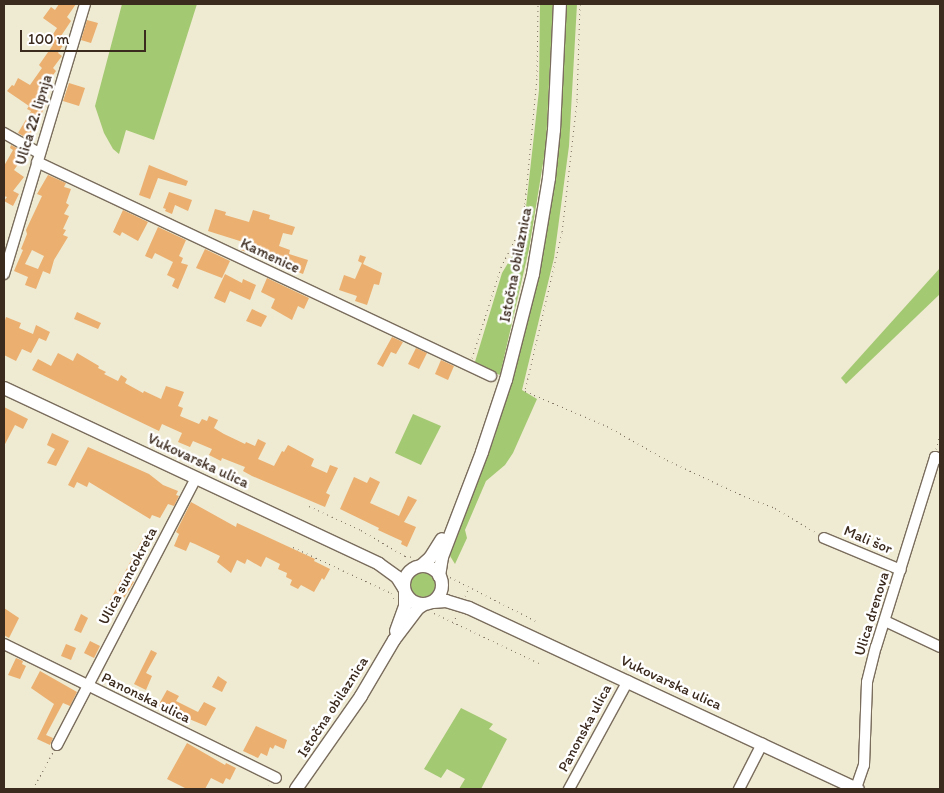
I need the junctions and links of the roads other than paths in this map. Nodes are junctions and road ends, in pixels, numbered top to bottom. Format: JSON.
{"nodes":[{"id":1,"x":84,"y":4,"type":"edge"},
{"id":2,"x":560,"y":4,"type":"edge"},
{"id":3,"x":4,"y":133,"type":"edge"},
{"id":4,"x":38,"y":158,"type":"junction"},
{"id":5,"x":4,"y":274,"type":"edge"},
{"id":6,"x":491,"y":376,"type":"dead end"},
{"id":7,"x":4,"y":388,"type":"edge"},
{"id":8,"x":937,"y":458,"type":"edge"},
{"id":9,"x":196,"y":478,"type":"junction"},
{"id":10,"x":454,"y":523,"type":"junction"},
{"id":11,"x":824,"y":538,"type":"road end"},
{"id":12,"x":379,"y":564,"type":"junction"},
{"id":13,"x":417,"y":568,"type":"junction"},
{"id":14,"x":902,"y":570,"type":"junction"},
{"id":15,"x":441,"y":580,"type":"junction"},
{"id":16,"x":404,"y":590,"type":"junction"},
{"id":17,"x":428,"y":603,"type":"junction"},
{"id":18,"x":469,"y":608,"type":"junction"},
{"id":19,"x":886,"y":621,"type":"junction"},
{"id":20,"x":394,"y":640,"type":"junction"},
{"id":21,"x":4,"y":644,"type":"edge"},
{"id":22,"x":940,"y":647,"type":"edge"},
{"id":23,"x":628,"y":681,"type":"junction"},
{"id":24,"x":87,"y":687,"type":"junction"},
{"id":25,"x":762,"y":744,"type":"junction"},
{"id":26,"x":57,"y":745,"type":"road end"},
{"id":27,"x":276,"y":778,"type":"dead end"},
{"id":28,"x":296,"y":789,"type":"edge"},
{"id":29,"x":569,"y":789,"type":"edge"},
{"id":30,"x":739,"y":789,"type":"edge"},
{"id":31,"x":857,"y":789,"type":"edge"}],
"edges":[{"from":1,"to":4,"type":"street","name":"Ulica 22. lipnja"},
{"from":2,"to":10,"type":"main road","name":"Istočna obilaznica"},
{"from":3,"to":4,"type":"street","name":"Kamenice"},
{"from":4,"to":5,"type":"street","name":"Ulica 22. lipnja"},
{"from":4,"to":6,"type":"street","name":"Kamenice"},
{"from":7,"to":9,"type":"main road","name":"Vukovarska ulica"},
{"from":8,"to":14,"type":"street","name":"Ulica drenova"},
{"from":9,"to":12,"type":"main road","name":"Vukovarska ulica"},
{"from":9,"to":24,"type":"street","name":"Ulica suncokreta"},
{"from":10,"to":13,"type":"main road","name":"Istočna obilaznica"},
{"from":10,"to":15,"type":"main road","name":"Istočna obilaznica"},
{"from":11,"to":14,"type":"street","name":"Mali šor"},
{"from":12,"to":13,"type":"main road","name":"Vukovarska ulica"},
{"from":12,"to":16,"type":"main road","name":"Vukovarska ulica"},
{"from":13,"to":15,"type":"main road"},
{"from":13,"to":16,"type":"main road"},
{"from":14,"to":19,"type":"street","name":"Ulica drenova"},
{"from":15,"to":17,"type":"main road"},
{"from":15,"to":18,"type":"main road","name":"Vukovarska ulica"},
{"from":16,"to":17,"type":"main road"},
{"from":16,"to":20,"type":"main road","name":"Istočna obilaznica"},
{"from":17,"to":18,"type":"main road","name":"Vukovarska ulica"},
{"from":17,"to":20,"type":"main road","name":"Istočna obilaznica"},
{"from":18,"to":23,"type":"main road","name":"Vukovarska ulica"},
{"from":19,"to":22,"type":"street"},
{"from":19,"to":31,"type":"street","name":"Ulica drenova"},
{"from":20,"to":28,"type":"main road","name":"Istočna obilaznica"},
{"from":21,"to":24,"type":"street","name":"Panonska ulica"},
{"from":23,"to":25,"type":"main road","name":"Vukovarska ulica"},
{"from":23,"to":29,"type":"street","name":"Panonska ulica"},
{"from":24,"to":26,"type":"street","name":"Ulica suncokreta"},
{"from":24,"to":27,"type":"street","name":"Panonska ulica"},
{"from":25,"to":30,"type":"street"},
{"from":25,"to":31,"type":"main road","name":"Vukovarska ulica"}]}
